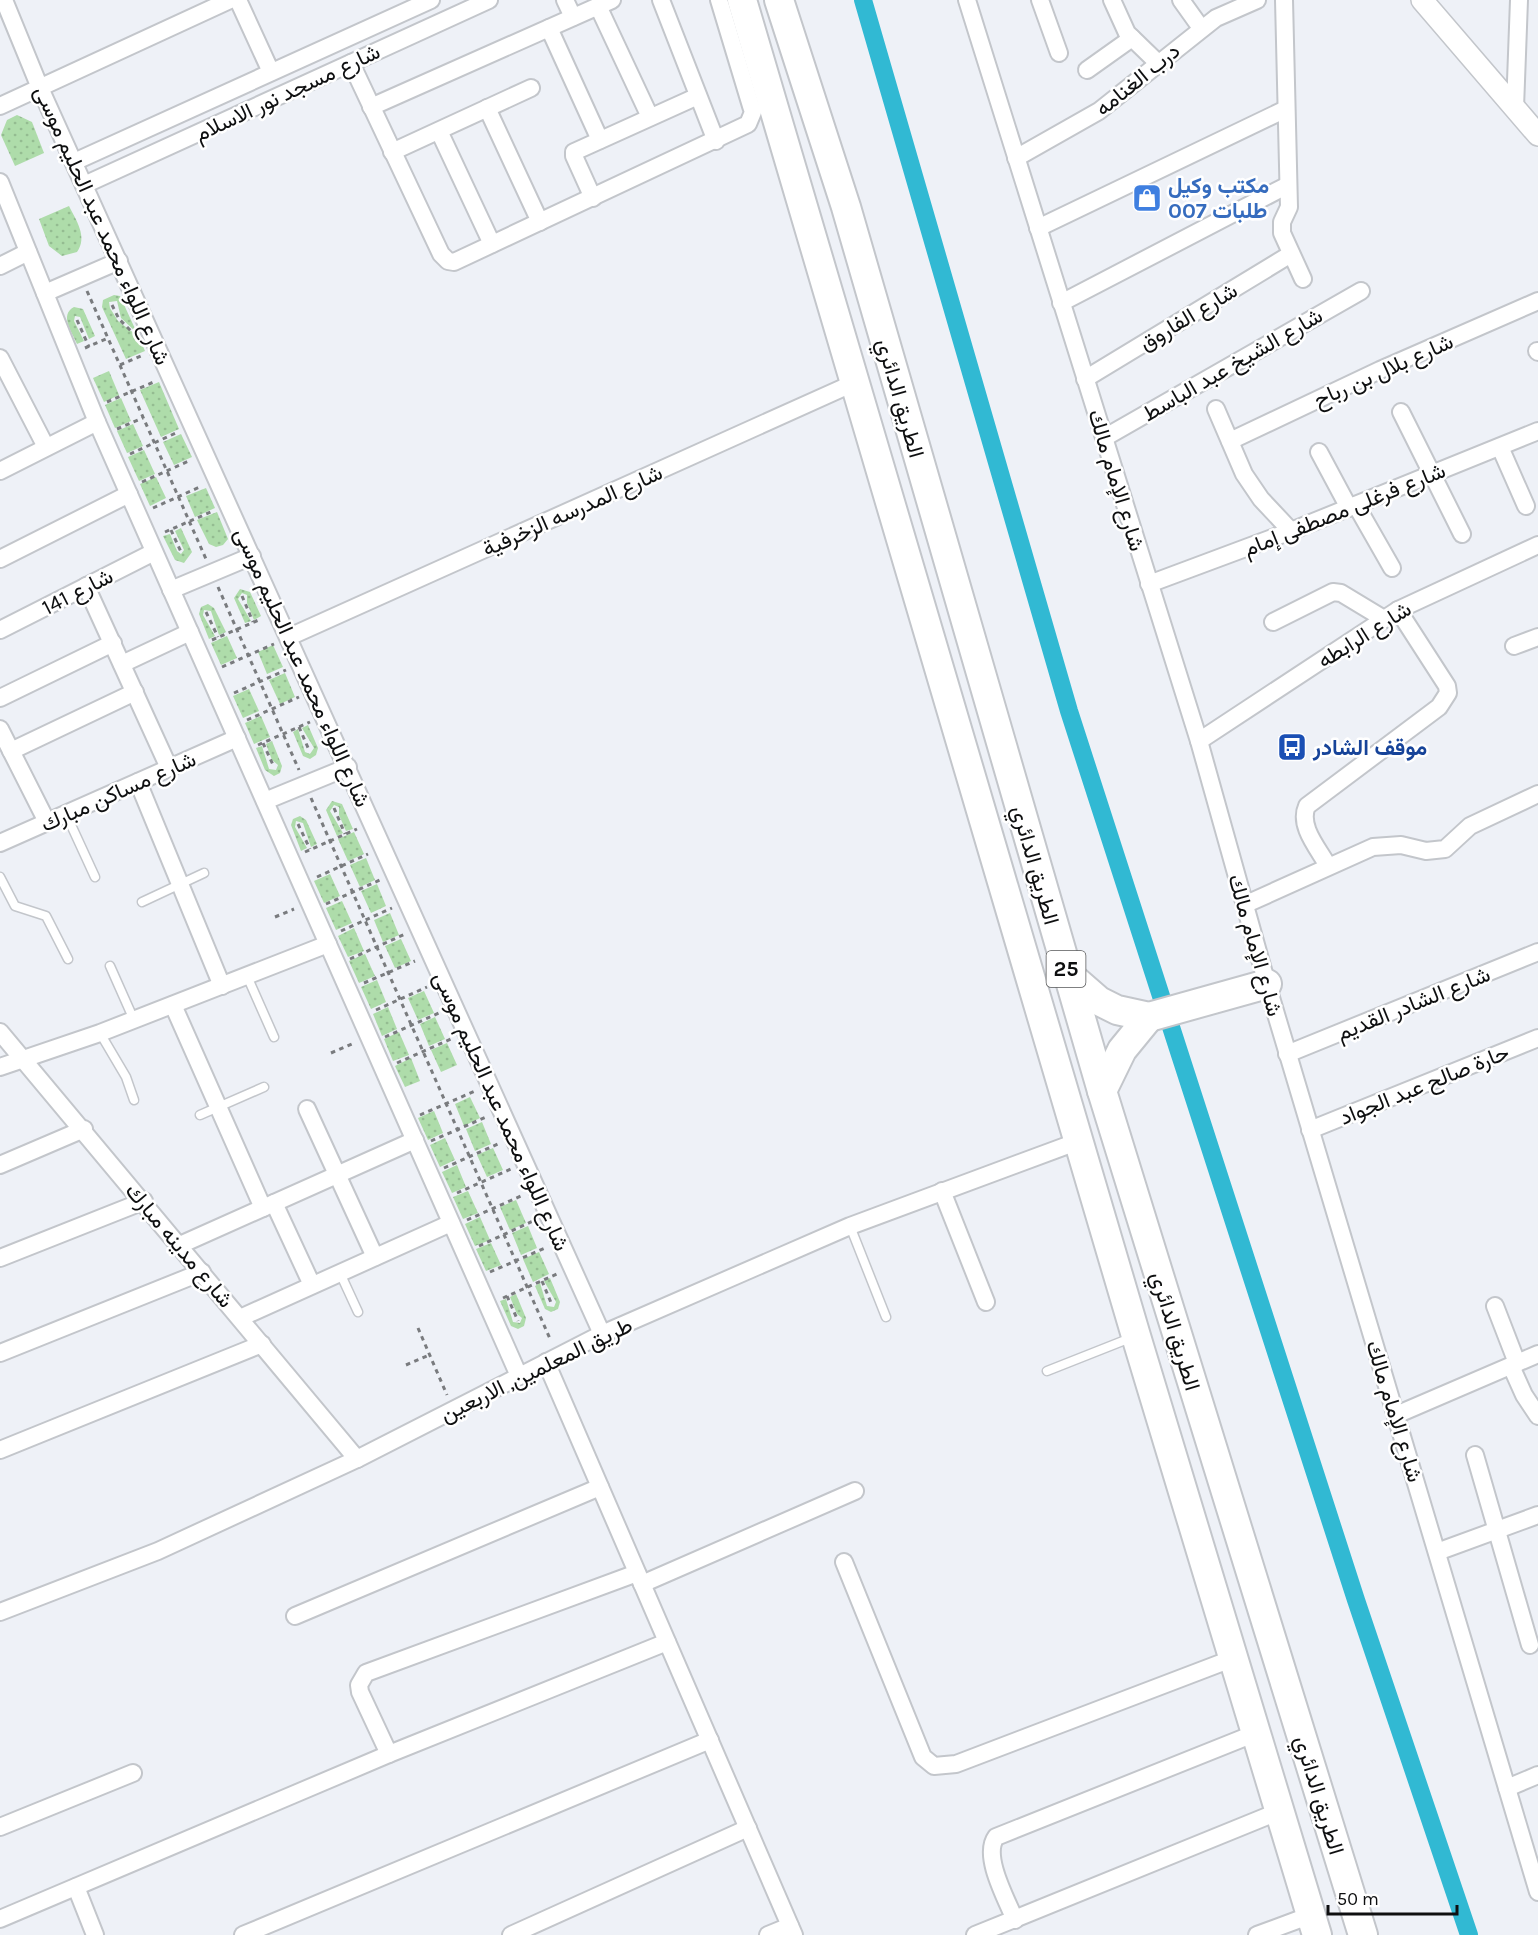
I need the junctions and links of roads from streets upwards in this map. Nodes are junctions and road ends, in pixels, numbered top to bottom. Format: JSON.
{"nodes":[{"id":1,"x":4,"y":0,"type":"edge"},
{"id":2,"x":230,"y":0,"type":"edge"},
{"id":3,"x":238,"y":0,"type":"edge"},
{"id":4,"x":431,"y":0,"type":"edge"},
{"id":5,"x":489,"y":0,"type":"edge"},
{"id":6,"x":565,"y":0,"type":"edge"},
{"id":7,"x":661,"y":0,"type":"edge"},
{"id":8,"x":719,"y":0,"type":"edge"},
{"id":9,"x":742,"y":0,"type":"edge"},
{"id":10,"x":779,"y":0,"type":"edge"},
{"id":11,"x":967,"y":0,"type":"edge"},
{"id":12,"x":1041,"y":0,"type":"edge"},
{"id":13,"x":1112,"y":0,"type":"edge"},
{"id":14,"x":1181,"y":0,"type":"edge"},
{"id":15,"x":1257,"y":0,"type":"edge"},
{"id":16,"x":1284,"y":0,"type":"edge"},
{"id":17,"x":1422,"y":0,"type":"edge"},
{"id":18,"x":1519,"y":0,"type":"edge"},
{"id":19,"x":605,"y":3,"type":"edge"},
{"id":20,"x":573,"y":17,"type":"junction"},
{"id":21,"x":549,"y":28,"type":"junction"},
{"id":22,"x":1201,"y":28,"type":"junction"},
{"id":23,"x":1132,"y":38,"type":"junction"},
{"id":24,"x":1059,"y":53,"type":"dead end"},
{"id":25,"x":351,"y":63,"type":"junction"},
{"id":26,"x":1158,"y":63,"type":"junction"},
{"id":27,"x":1088,"y":70,"type":"dead end"},
{"id":28,"x":271,"y":72,"type":"junction"},
{"id":29,"x":40,"y":88,"type":"junction"},
{"id":30,"x":531,"y":88,"type":"dead end"},
{"id":31,"x":698,"y":96,"type":"junction"},
{"id":32,"x":0,"y":106,"type":"edge"},
{"id":33,"x":371,"y":107,"type":"junction"},
{"id":34,"x":487,"y":108,"type":"junction"},
{"id":35,"x":1515,"y":108,"type":"junction"},
{"id":36,"x":1286,"y":109,"type":"junction"},
{"id":37,"x":650,"y":117,"type":"junction"},
{"id":38,"x":438,"y":131,"type":"junction"},
{"id":39,"x":1538,"y":135,"type":"edge"},
{"id":40,"x":600,"y":140,"type":"junction"},
{"id":41,"x":716,"y":141,"type":"junction"},
{"id":42,"x":392,"y":152,"type":"junction"},
{"id":43,"x":1016,"y":158,"type":"junction"},
{"id":44,"x":74,"y":162,"type":"junction"},
{"id":45,"x":0,"y":185,"type":"edge"},
{"id":46,"x":84,"y":185,"type":"junction"},
{"id":47,"x":1288,"y":185,"type":"junction"},
{"id":48,"x":593,"y":198,"type":"junction"},
{"id":49,"x":846,"y":207,"type":"junction"},
{"id":50,"x":540,"y":222,"type":"junction"},
{"id":51,"x":807,"y":223,"type":"junction"},
{"id":52,"x":1038,"y":228,"type":"junction"},
{"id":53,"x":492,"y":244,"type":"junction"},
{"id":54,"x":28,"y":252,"type":"junction"},
{"id":55,"x":1291,"y":254,"type":"junction"},
{"id":56,"x":119,"y":261,"type":"junction"},
{"id":57,"x":0,"y":266,"type":"edge"},
{"id":58,"x":1303,"y":279,"type":"dead end"},
{"id":59,"x":867,"y":282,"type":"junction"},
{"id":60,"x":1361,"y":291,"type":"dead end"},
{"id":61,"x":45,"y":293,"type":"junction"},
{"id":62,"x":830,"y":297,"type":"junction"},
{"id":63,"x":1538,"y":301,"type":"edge"},
{"id":64,"x":1061,"y":303,"type":"junction"},
{"id":65,"x":0,"y":358,"type":"edge"},
{"id":66,"x":1085,"y":378,"type":"junction"},
{"id":67,"x":856,"y":382,"type":"junction"},
{"id":68,"x":1216,"y":409,"type":"dead end"},
{"id":69,"x":1401,"y":412,"type":"dead end"},
{"id":70,"x":97,"y":422,"type":"junction"},
{"id":71,"x":1538,"y":431,"type":"edge"},
{"id":72,"x":1104,"y":438,"type":"junction"},
{"id":73,"x":1230,"y":441,"type":"junction"},
{"id":74,"x":46,"y":447,"type":"junction"},
{"id":75,"x":1500,"y":447,"type":"junction"},
{"id":76,"x":1319,"y":452,"type":"dead end"},
{"id":77,"x":0,"y":471,"type":"edge"},
{"id":78,"x":1431,"y":475,"type":"junction"},
{"id":79,"x":128,"y":491,"type":"junction"},
{"id":80,"x":1526,"y":506,"type":"dead end"},
{"id":81,"x":1353,"y":507,"type":"junction"},
{"id":82,"x":1291,"y":531,"type":"junction"},
{"id":83,"x":1462,"y":534,"type":"dead end"},
{"id":84,"x":1538,"y":545,"type":"edge"},
{"id":85,"x":152,"y":546,"type":"junction"},
{"id":86,"x":252,"y":556,"type":"junction"},
{"id":87,"x":0,"y":559,"type":"edge"},
{"id":88,"x":1392,"y":568,"type":"dead end"},
{"id":89,"x":1149,"y":584,"type":"junction"},
{"id":90,"x":87,"y":586,"type":"junction"},
{"id":91,"x":171,"y":590,"type":"junction"},
{"id":92,"x":1391,"y":614,"type":"junction"},
{"id":93,"x":1273,"y":622,"type":"dead end"},
{"id":94,"x":0,"y":630,"type":"edge"},
{"id":95,"x":289,"y":637,"type":"junction"},
{"id":96,"x":1538,"y":637,"type":"edge"},
{"id":97,"x":194,"y":640,"type":"junction"},
{"id":98,"x":113,"y":643,"type":"junction"},
{"id":99,"x":1514,"y":646,"type":"dead end"},
{"id":100,"x":122,"y":664,"type":"junction"},
{"id":101,"x":135,"y":692,"type":"junction"},
{"id":102,"x":0,"y":698,"type":"edge"},
{"id":103,"x":4,"y":739,"type":"edge"},
{"id":104,"x":237,"y":739,"type":"junction"},
{"id":105,"x":1198,"y":741,"type":"junction"},
{"id":106,"x":348,"y":767,"type":"junction"},
{"id":107,"x":169,"y":768,"type":"junction"},
{"id":108,"x":138,"y":782,"type":"junction"},
{"id":109,"x":1538,"y":794,"type":"edge"},
{"id":110,"x":265,"y":801,"type":"junction"},
{"id":111,"x":47,"y":822,"type":"junction"},
{"id":112,"x":0,"y":843,"type":"edge"},
{"id":113,"x":1328,"y":866,"type":"junction"},
{"id":114,"x":1244,"y":905,"type":"junction"},
{"id":115,"x":327,"y":941,"type":"junction"},
{"id":116,"x":1538,"y":952,"type":"edge"},
{"id":117,"x":1067,"y":973,"type":"junction"},
{"id":118,"x":1266,"y":984,"type":"junction"},
{"id":119,"x":222,"y":986,"type":"junction"},
{"id":120,"x":173,"y":1005,"type":"junction"},
{"id":121,"x":1149,"y":1017,"type":"junction"},
{"id":122,"x":0,"y":1032,"type":"edge"},
{"id":123,"x":1538,"y":1038,"type":"edge"},
{"id":124,"x":1287,"y":1054,"type":"junction"},
{"id":125,"x":24,"y":1059,"type":"junction"},
{"id":126,"x":0,"y":1067,"type":"edge"},
{"id":127,"x":1102,"y":1091,"type":"junction"},
{"id":128,"x":307,"y":1109,"type":"dead end"},
{"id":129,"x":84,"y":1129,"type":"junction"},
{"id":130,"x":1310,"y":1130,"type":"junction"},
{"id":131,"x":1079,"y":1141,"type":"junction"},
{"id":132,"x":416,"y":1143,"type":"junction"},
{"id":133,"x":0,"y":1165,"type":"edge"},
{"id":134,"x":337,"y":1175,"type":"junction"},
{"id":135,"x":942,"y":1191,"type":"junction"},
{"id":136,"x":144,"y":1201,"type":"junction"},
{"id":137,"x":268,"y":1206,"type":"junction"},
{"id":138,"x":452,"y":1224,"type":"junction"},
{"id":139,"x":180,"y":1245,"type":"junction"},
{"id":140,"x":375,"y":1257,"type":"junction"},
{"id":141,"x":0,"y":1258,"type":"edge"},
{"id":142,"x":202,"y":1272,"type":"junction"},
{"id":143,"x":312,"y":1285,"type":"junction"},
{"id":144,"x":986,"y":1302,"type":"dead end"},
{"id":145,"x":1495,"y":1306,"type":"dead end"},
{"id":146,"x":240,"y":1317,"type":"junction"},
{"id":147,"x":602,"y":1334,"type":"junction"},
{"id":148,"x":262,"y":1344,"type":"junction"},
{"id":149,"x":0,"y":1353,"type":"edge"},
{"id":150,"x":1538,"y":1354,"type":"edge"},
{"id":151,"x":552,"y":1359,"type":"junction"},
{"id":152,"x":1514,"y":1365,"type":"junction"},
{"id":153,"x":519,"y":1376,"type":"junction"},
{"id":154,"x":1396,"y":1415,"type":"junction"},
{"id":155,"x":1538,"y":1416,"type":"edge"},
{"id":156,"x":0,"y":1450,"type":"edge"},
{"id":157,"x":1475,"y":1455,"type":"dead end"},
{"id":158,"x":357,"y":1459,"type":"junction"},
{"id":159,"x":600,"y":1487,"type":"junction"},
{"id":160,"x":855,"y":1491,"type":"dead end"},
{"id":161,"x":1538,"y":1515,"type":"edge"},
{"id":162,"x":1497,"y":1530,"type":"junction"},
{"id":163,"x":1437,"y":1552,"type":"junction"},
{"id":164,"x":844,"y":1562,"type":"dead end"},
{"id":165,"x":640,"y":1579,"type":"junction"},
{"id":166,"x":0,"y":1612,"type":"edge"},
{"id":167,"x":295,"y":1616,"type":"dead end"},
{"id":168,"x":667,"y":1642,"type":"junction"},
{"id":169,"x":1530,"y":1645,"type":"dead end"},
{"id":170,"x":1234,"y":1659,"type":"junction"},
{"id":171,"x":1256,"y":1733,"type":"junction"},
{"id":172,"x":710,"y":1740,"type":"junction"},
{"id":173,"x":389,"y":1754,"type":"junction"},
{"id":174,"x":133,"y":1773,"type":"dead end"},
{"id":175,"x":1538,"y":1775,"type":"edge"},
{"id":176,"x":1507,"y":1788,"type":"junction"},
{"id":177,"x":1280,"y":1811,"type":"junction"},
{"id":178,"x":0,"y":1827,"type":"edge"},
{"id":179,"x":748,"y":1828,"type":"junction"},
{"id":180,"x":1535,"y":1873,"type":"edge"},
{"id":181,"x":76,"y":1887,"type":"junction"},
{"id":182,"x":1538,"y":1892,"type":"edge"},
{"id":183,"x":0,"y":1919,"type":"edge"},
{"id":184,"x":1015,"y":1920,"type":"junction"},
{"id":185,"x":1314,"y":1925,"type":"edge"},
{"id":186,"x":792,"y":1930,"type":"edge"},
{"id":187,"x":95,"y":1935,"type":"edge"},
{"id":188,"x":243,"y":1935,"type":"edge"},
{"id":189,"x":511,"y":1935,"type":"edge"},
{"id":190,"x":768,"y":1935,"type":"edge"},
{"id":191,"x":975,"y":1935,"type":"edge"},
{"id":192,"x":1257,"y":1935,"type":"edge"},
{"id":193,"x":1363,"y":1935,"type":"edge"}],
"edges":[{"from":1,"to":29,"type":"street","name":"شارع اللواء محمد عبد الحليم موسى"},
{"from":2,"to":29,"type":"street"},
{"from":3,"to":28,"type":"street"},
{"from":4,"to":28,"type":"street","name":"شارع مسجد نور الاسلام"},
{"from":5,"to":25,"type":"street","name":"شارع مسجد نور الاسلام"},
{"from":6,"to":20,"type":"street"},
{"from":7,"to":31,"type":"street"},
{"from":8,"to":41,"type":"street"},
{"from":9,"to":51,"type":"highway","name":"الطريق الدائري","number":"25"},
{"from":10,"to":49,"type":"highway","name":"الطريق الدائري","number":"25"},
{"from":11,"to":43,"type":"street","name":"شارع الإمام مالك"},
{"from":12,"to":24,"type":"street"},
{"from":13,"to":23,"type":"street"},
{"from":14,"to":22,"type":"street"},
{"from":15,"to":22,"type":"street","name":"درب الغنامه"},
{"from":16,"to":36,"type":"street"},
{"from":17,"to":35,"type":"street"},
{"from":18,"to":35,"type":"street"},
{"from":19,"to":20,"type":"street"},
{"from":19,"to":37,"type":"street"},
{"from":20,"to":21,"type":"street"},
{"from":21,"to":33,"type":"street"},
{"from":21,"to":40,"type":"street"},
{"from":22,"to":26,"type":"street","name":"درب الغنامه"},
{"from":23,"to":26,"type":"street"},
{"from":23,"to":27,"type":"street"},
{"from":25,"to":33,"type":"street"},
{"from":25,"to":46,"type":"street","name":"شارع مسجد نور الاسلام"},
{"from":26,"to":43,"type":"street","name":"درب الغنامه"},
{"from":28,"to":44,"type":"street","name":"شارع مسجد نور الاسلام"},
{"from":29,"to":32,"type":"street"},
{"from":29,"to":44,"type":"street","name":"شارع اللواء محمد عبد الحليم موسى"},
{"from":30,"to":34,"type":"street"},
{"from":31,"to":37,"type":"street"},
{"from":31,"to":41,"type":"street"},
{"from":33,"to":42,"type":"street"},
{"from":34,"to":38,"type":"street"},
{"from":34,"to":50,"type":"street"},
{"from":35,"to":39,"type":"street"},
{"from":36,"to":47,"type":"street"},
{"from":36,"to":52,"type":"street"},
{"from":37,"to":40,"type":"street"},
{"from":38,"to":42,"type":"street"},
{"from":38,"to":53,"type":"street"},
{"from":40,"to":48,"type":"street"},
{"from":41,"to":48,"type":"street"},
{"from":42,"to":53,"type":"street"},
{"from":43,"to":52,"type":"street","name":"شارع الإمام مالك"},
{"from":44,"to":46,"type":"street","name":"شارع اللواء محمد عبد الحليم موسى"},
{"from":45,"to":54,"type":"street"},
{"from":46,"to":56,"type":"street","name":"شارع اللواء محمد عبد الحليم موسى"},
{"from":47,"to":55,"type":"street"},
{"from":47,"to":64,"type":"street"},
{"from":48,"to":50,"type":"street"},
{"from":49,"to":51,"type":"highway"},
{"from":49,"to":59,"type":"highway","name":"الطريق الدائري","number":"25"},
{"from":50,"to":53,"type":"street"},
{"from":51,"to":62,"type":"highway","name":"الطريق الدائري","number":"25"},
{"from":52,"to":64,"type":"street","name":"شارع الإمام مالك"},
{"from":54,"to":57,"type":"street"},
{"from":54,"to":61,"type":"street"},
{"from":55,"to":58,"type":"street"},
{"from":55,"to":66,"type":"street","name":"شارع الفاروق"},
{"from":56,"to":61,"type":"street"},
{"from":56,"to":86,"type":"street","name":"شارع اللواء محمد عبد الحليم موسى"},
{"from":59,"to":62,"type":"highway"},
{"from":59,"to":117,"type":"highway","name":"الطريق الدائري","number":"25"},
{"from":60,"to":72,"type":"street","name":"شارع الشيخ عبد الباسط"},
{"from":61,"to":70,"type":"street"},
{"from":62,"to":67,"type":"highway","name":"الطريق الدائري","number":"25"},
{"from":63,"to":73,"type":"street","name":"شارع بلال بن رباح"},
{"from":64,"to":66,"type":"street","name":"شارع الإمام مالك"},
{"from":65,"to":74,"type":"street"},
{"from":66,"to":72,"type":"street","name":"شارع الإمام مالك"},
{"from":67,"to":95,"type":"street","name":"شارع المدرسه الزخرفية"},
{"from":67,"to":131,"type":"highway","name":"الطريق الدائري","number":"25"},
{"from":68,"to":73,"type":"street"},
{"from":69,"to":78,"type":"street"},
{"from":70,"to":74,"type":"street"},
{"from":70,"to":79,"type":"street"},
{"from":71,"to":75,"type":"street","name":"شارع فرغلى مصطفى إمام"},
{"from":72,"to":89,"type":"street","name":"شارع الإمام مالك"},
{"from":73,"to":82,"type":"street"},
{"from":74,"to":77,"type":"street"},
{"from":75,"to":78,"type":"street","name":"شارع فرغلى مصطفى إمام"},
{"from":75,"to":80,"type":"street"},
{"from":76,"to":81,"type":"street"},
{"from":78,"to":81,"type":"street","name":"شارع فرغلى مصطفى إمام"},
{"from":78,"to":83,"type":"street"},
{"from":79,"to":85,"type":"street"},
{"from":79,"to":87,"type":"street"},
{"from":81,"to":82,"type":"street","name":"شارع فرغلى مصطفى إمام"},
{"from":81,"to":88,"type":"street"},
{"from":82,"to":89,"type":"street","name":"شارع فرغلى مصطفى إمام"},
{"from":84,"to":92,"type":"street","name":"شارع الرابطه"},
{"from":85,"to":90,"type":"street","name":"شارع 141"},
{"from":85,"to":91,"type":"street"},
{"from":86,"to":91,"type":"street"},
{"from":86,"to":95,"type":"street","name":"شارع اللواء محمد عبد الحليم موسى"},
{"from":89,"to":105,"type":"street","name":"شارع الإمام مالك"},
{"from":90,"to":94,"type":"street","name":"شارع 141"},
{"from":90,"to":98,"type":"street"},
{"from":91,"to":97,"type":"street"},
{"from":92,"to":93,"type":"street"},
{"from":92,"to":105,"type":"street","name":"شارع الرابطه"},
{"from":92,"to":113,"type":"street"},
{"from":95,"to":106,"type":"street","name":"شارع اللواء محمد عبد الحليم موسى"},
{"from":96,"to":99,"type":"street"},
{"from":97,"to":100,"type":"street"},
{"from":97,"to":104,"type":"street"},
{"from":98,"to":100,"type":"street"},
{"from":98,"to":102,"type":"street"},
{"from":100,"to":101,"type":"street"},
{"from":101,"to":103,"type":"street"},
{"from":101,"to":107,"type":"street"},
{"from":103,"to":111,"type":"street"},
{"from":104,"to":107,"type":"street","name":"شارع مساكن مبارك"},
{"from":104,"to":110,"type":"street"},
{"from":105,"to":114,"type":"street","name":"شارع الإمام مالك"},
{"from":106,"to":110,"type":"street"},
{"from":106,"to":147,"type":"street","name":"شارع اللواء محمد عبد الحليم موسى"},
{"from":107,"to":108,"type":"street","name":"شارع مساكن مبارك"},
{"from":108,"to":111,"type":"street","name":"شارع مساكن مبارك"},
{"from":108,"to":119,"type":"street"},
{"from":109,"to":113,"type":"street"},
{"from":110,"to":115,"type":"street"},
{"from":111,"to":112,"type":"street","name":"شارع مساكن مبارك"},
{"from":113,"to":114,"type":"street"},
{"from":114,"to":118,"type":"street","name":"شارع الإمام مالك"},
{"from":115,"to":119,"type":"street"},
{"from":115,"to":132,"type":"street"},
{"from":116,"to":124,"type":"street","name":"شارع الشادر القديم"},
{"from":117,"to":121,"type":"highway"},
{"from":117,"to":127,"type":"highway","name":"الطريق الدائري","number":"25"},
{"from":118,"to":121,"type":"highway"},
{"from":118,"to":124,"type":"street","name":"شارع الإمام مالك"},
{"from":119,"to":120,"type":"street"},
{"from":120,"to":125,"type":"street"},
{"from":120,"to":137,"type":"street"},
{"from":121,"to":127,"type":"highway"},
{"from":122,"to":125,"type":"street","name":"شارع مدينه مبارك"},
{"from":123,"to":130,"type":"street","name":"حارة صالح عبد الجواد"},
{"from":124,"to":130,"type":"street","name":"شارع الإمام مالك"},
{"from":125,"to":126,"type":"street"},
{"from":125,"to":129,"type":"street","name":"شارع مدينه مبارك"},
{"from":127,"to":193,"type":"highway","name":"الطريق الدائري","number":"25"},
{"from":128,"to":134,"type":"street"},
{"from":129,"to":133,"type":"street"},
{"from":129,"to":136,"type":"street","name":"شارع مدينه مبارك"},
{"from":130,"to":154,"type":"street","name":"شارع الإمام مالك"},
{"from":131,"to":135,"type":"street","name":"طريق المعلمين, الاربعين"},
{"from":131,"to":170,"type":"highway","name":"الطريق الدائري","number":"25"},
{"from":132,"to":134,"type":"street"},
{"from":132,"to":138,"type":"street"},
{"from":134,"to":137,"type":"street"},
{"from":134,"to":140,"type":"street"},
{"from":135,"to":144,"type":"street"},
{"from":135,"to":147,"type":"street","name":"طريق المعلمين, الاربعين"},
{"from":136,"to":139,"type":"street","name":"شارع مدينه مبارك"},
{"from":136,"to":141,"type":"street"},
{"from":137,"to":139,"type":"street"},
{"from":137,"to":143,"type":"street"},
{"from":138,"to":140,"type":"street"},
{"from":138,"to":153,"type":"street"},
{"from":139,"to":142,"type":"street","name":"شارع مدينه مبارك"},
{"from":140,"to":143,"type":"street"},
{"from":142,"to":146,"type":"street","name":"شارع مدينه مبارك"},
{"from":142,"to":149,"type":"street"},
{"from":143,"to":146,"type":"street"},
{"from":145,"to":152,"type":"street"},
{"from":146,"to":148,"type":"street","name":"شارع مدينه مبارك"},
{"from":147,"to":151,"type":"street","name":"طريق المعلمين, الاربعين"},
{"from":148,"to":156,"type":"street"},
{"from":148,"to":158,"type":"street","name":"شارع مدينه مبارك"},
{"from":150,"to":152,"type":"street"},
{"from":151,"to":153,"type":"street","name":"طريق المعلمين, الاربعين"},
{"from":151,"to":159,"type":"street"},
{"from":152,"to":154,"type":"street"},
{"from":152,"to":155,"type":"street"},
{"from":153,"to":158,"type":"street","name":"طريق المعلمين, الاربعين"},
{"from":154,"to":163,"type":"street","name":"شارع الإمام مالك"},
{"from":157,"to":162,"type":"street"},
{"from":158,"to":166,"type":"street","name":"طريق المعلمين, الاربعين"},
{"from":159,"to":165,"type":"street"},
{"from":159,"to":167,"type":"street"},
{"from":160,"to":165,"type":"street"},
{"from":161,"to":162,"type":"street"},
{"from":162,"to":163,"type":"street"},
{"from":162,"to":169,"type":"street"},
{"from":163,"to":176,"type":"street","name":"شارع الإمام مالك"},
{"from":164,"to":170,"type":"street"},
{"from":165,"to":168,"type":"street"},
{"from":165,"to":173,"type":"street"},
{"from":168,"to":172,"type":"street"},
{"from":168,"to":173,"type":"street"},
{"from":170,"to":171,"type":"highway","name":"الطريق الدائري","number":"25"},
{"from":171,"to":177,"type":"highway","name":"الطريق الدائري","number":"25"},
{"from":171,"to":184,"type":"street"},
{"from":172,"to":179,"type":"street"},
{"from":172,"to":188,"type":"street"},
{"from":173,"to":181,"type":"street"},
{"from":174,"to":178,"type":"street"},
{"from":175,"to":176,"type":"street"},
{"from":176,"to":180,"type":"street","name":"شارع الإمام مالك"},
{"from":177,"to":184,"type":"street"},
{"from":177,"to":185,"type":"highway","name":"الطريق الدائري","number":"25"},
{"from":179,"to":186,"type":"street"},
{"from":179,"to":189,"type":"street"},
{"from":180,"to":182,"type":"street","name":"شارع الإمام مالك"},
{"from":181,"to":183,"type":"street"},
{"from":181,"to":187,"type":"street"},
{"from":184,"to":191,"type":"street"},
{"from":185,"to":192,"type":"street"},
{"from":186,"to":190,"type":"street"}]}
